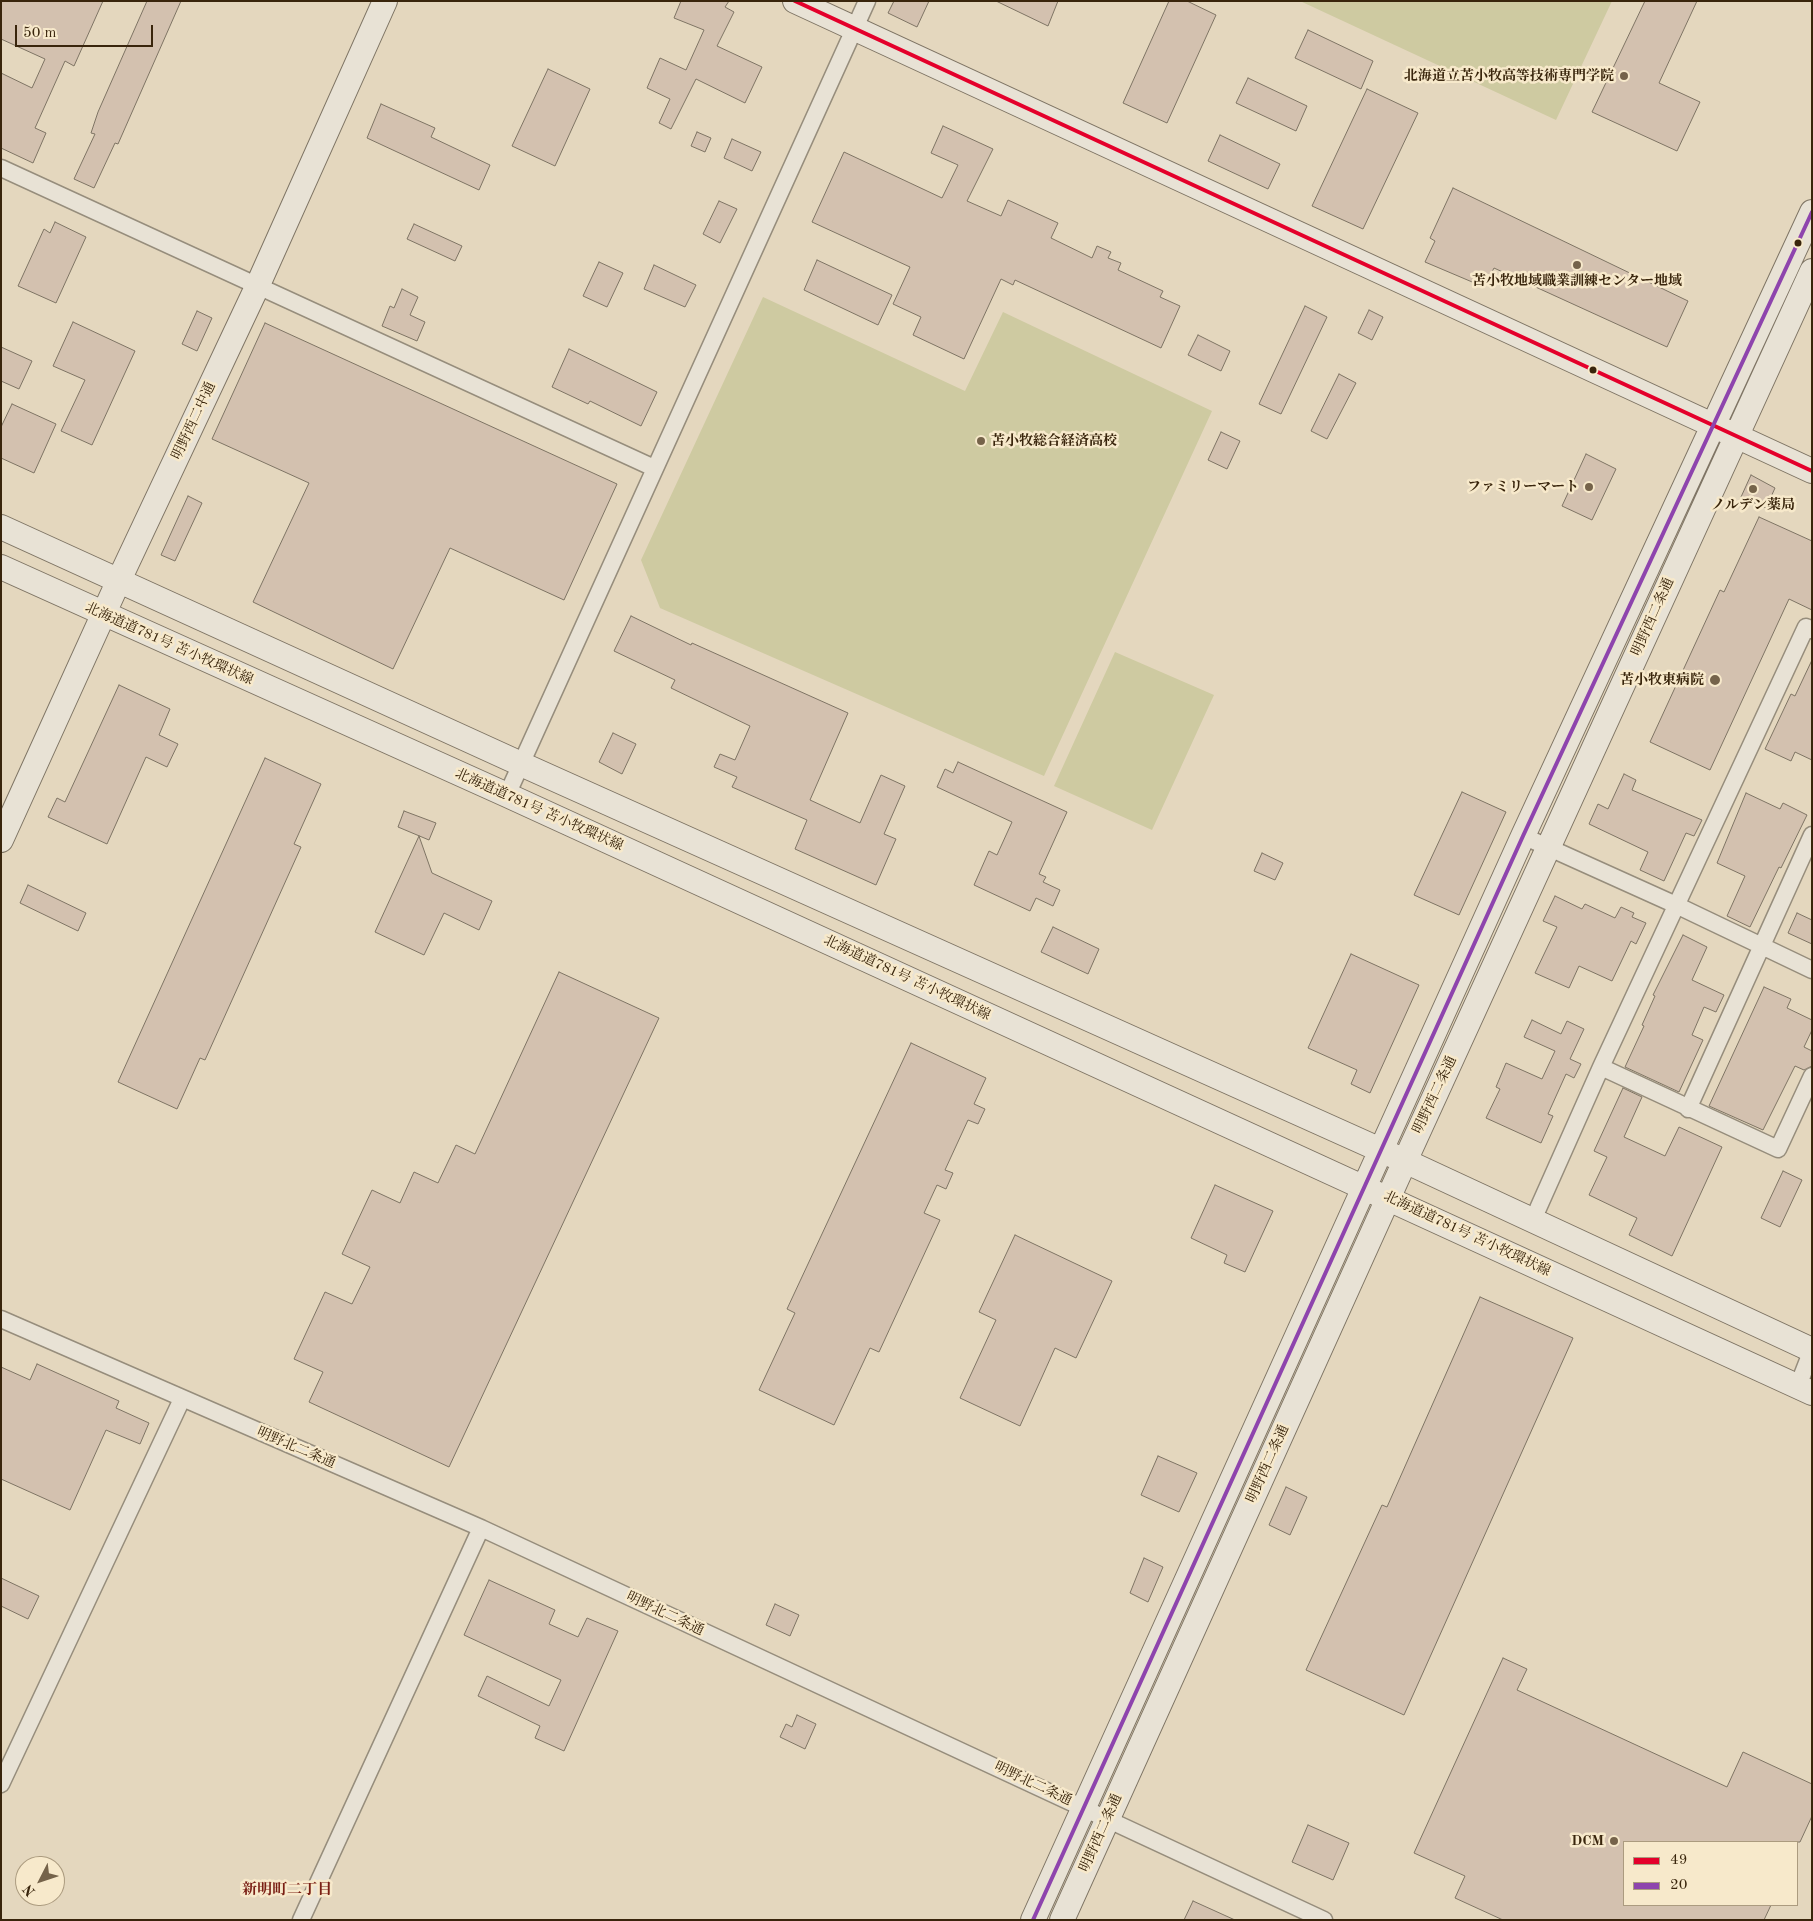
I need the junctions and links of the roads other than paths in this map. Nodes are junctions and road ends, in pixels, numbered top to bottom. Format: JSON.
{"nodes":[{"id":1,"x":385,"y":1,"type":"edge"},
{"id":2,"x":795,"y":1,"type":"edge"},
{"id":3,"x":867,"y":1,"type":"edge"},
{"id":4,"x":855,"y":29,"type":"junction"},
{"id":5,"x":1,"y":168,"type":"edge"},
{"id":6,"x":1812,"y":212,"type":"edge"},
{"id":7,"x":1812,"y":271,"type":"edge"},
{"id":8,"x":257,"y":287,"type":"junction"},
{"id":9,"x":1714,"y":426,"type":"junction"},
{"id":10,"x":1735,"y":435,"type":"junction"},
{"id":11,"x":654,"y":468,"type":"junction"},
{"id":12,"x":1812,"y":471,"type":"edge"},
{"id":13,"x":1,"y":527,"type":"edge"},
{"id":14,"x":1,"y":568,"type":"edge"},
{"id":15,"x":119,"y":580,"type":"junction"},
{"id":16,"x":103,"y":615,"type":"junction"},
{"id":17,"x":1812,"y":630,"type":"edge"},
{"id":18,"x":521,"y":764,"type":"junction"},
{"id":19,"x":507,"y":795,"type":"junction"},
{"id":20,"x":1812,"y":834,"type":"edge"},
{"id":21,"x":1524,"y":836,"type":"junction"},
{"id":22,"x":1,"y":840,"type":"edge"},
{"id":23,"x":1548,"y":847,"type":"junction"},
{"id":24,"x":1676,"y":904,"type":"junction"},
{"id":25,"x":1761,"y":944,"type":"junction"},
{"id":26,"x":1812,"y":970,"type":"edge"},
{"id":27,"x":1600,"y":1066,"type":"junction"},
{"id":28,"x":1812,"y":1076,"type":"edge"},
{"id":29,"x":1688,"y":1109,"type":"junction"},
{"id":30,"x":1381,"y":1150,"type":"junction"},
{"id":31,"x":1405,"y":1161,"type":"junction"},
{"id":32,"x":1366,"y":1188,"type":"junction"},
{"id":33,"x":1388,"y":1198,"type":"junction"},
{"id":34,"x":1532,"y":1222,"type":"junction"},
{"id":35,"x":1,"y":1319,"type":"edge"},
{"id":36,"x":1812,"y":1350,"type":"edge"},
{"id":37,"x":1805,"y":1390,"type":"edge"},
{"id":38,"x":182,"y":1399,"type":"junction"},
{"id":39,"x":481,"y":1528,"type":"junction"},
{"id":40,"x":1,"y":1784,"type":"edge"},
{"id":41,"x":1084,"y":1808,"type":"junction"},
{"id":42,"x":1108,"y":1818,"type":"junction"},
{"id":43,"x":301,"y":1920,"type":"edge"},
{"id":44,"x":1033,"y":1920,"type":"edge"},
{"id":45,"x":1062,"y":1920,"type":"edge"},
{"id":46,"x":1324,"y":1920,"type":"edge"}],
"edges":[{"from":1,"to":8,"type":"street","name":"明野西二中通"},
{"from":2,"to":4,"type":"street"},
{"from":3,"to":4,"type":"street"},
{"from":4,"to":9,"type":"street"},
{"from":4,"to":11,"type":"street"},
{"from":5,"to":8,"type":"street"},
{"from":6,"to":9,"type":"street","name":"明野西二条通"},
{"from":7,"to":10,"type":"street","name":"明野西二条通"},
{"from":8,"to":11,"type":"street"},
{"from":8,"to":15,"type":"street","name":"明野西二中通"},
{"from":9,"to":10,"type":"street"},
{"from":9,"to":21,"type":"street","name":"明野西二条通"},
{"from":10,"to":12,"type":"street"},
{"from":10,"to":23,"type":"street","name":"明野西二条通"},
{"from":11,"to":18,"type":"street"},
{"from":13,"to":15,"type":"street"},
{"from":14,"to":16,"type":"street","name":"北海道道781号 苫小牧環状線"},
{"from":15,"to":16,"type":"street","name":"明野西二中通"},
{"from":15,"to":18,"type":"street"},
{"from":16,"to":19,"type":"street","name":"北海道道781号 苫小牧環状線"},
{"from":16,"to":22,"type":"street","name":"明野西二中通"},
{"from":17,"to":24,"type":"street"},
{"from":18,"to":19,"type":"street"},
{"from":18,"to":30,"type":"street"},
{"from":19,"to":32,"type":"street","name":"北海道道781号 苫小牧環状線"},
{"from":20,"to":25,"type":"street"},
{"from":21,"to":23,"type":"street"},
{"from":21,"to":30,"type":"street","name":"明野西二条通"},
{"from":23,"to":24,"type":"street"},
{"from":23,"to":31,"type":"street","name":"明野西二条通"},
{"from":24,"to":25,"type":"street"},
{"from":24,"to":27,"type":"street"},
{"from":25,"to":26,"type":"street"},
{"from":25,"to":29,"type":"street"},
{"from":27,"to":29,"type":"street"},
{"from":27,"to":34,"type":"street"},
{"from":28,"to":29,"type":"street"},
{"from":30,"to":31,"type":"street"},
{"from":30,"to":32,"type":"street","name":"明野西二条通"},
{"from":31,"to":33,"type":"street","name":"明野西二条通"},
{"from":31,"to":34,"type":"street"},
{"from":32,"to":33,"type":"street","name":"北海道道781号 苫小牧環状線"},
{"from":32,"to":41,"type":"street","name":"明野西二条通"},
{"from":33,"to":37,"type":"street","name":"北海道道781号 苫小牧環状線"},
{"from":33,"to":42,"type":"street","name":"明野西二条通"},
{"from":34,"to":36,"type":"street"},
{"from":35,"to":38,"type":"street","name":"明野北二条通"},
{"from":36,"to":37,"type":"street"},
{"from":38,"to":39,"type":"street","name":"明野北二条通"},
{"from":38,"to":40,"type":"street"},
{"from":39,"to":41,"type":"street","name":"明野北二条通"},
{"from":39,"to":43,"type":"street"},
{"from":41,"to":42,"type":"street","name":"明野北二条通"},
{"from":41,"to":44,"type":"street","name":"明野西二条通"},
{"from":42,"to":45,"type":"street","name":"明野西二条通"},
{"from":42,"to":46,"type":"street","name":"明野北二条通"}]}
